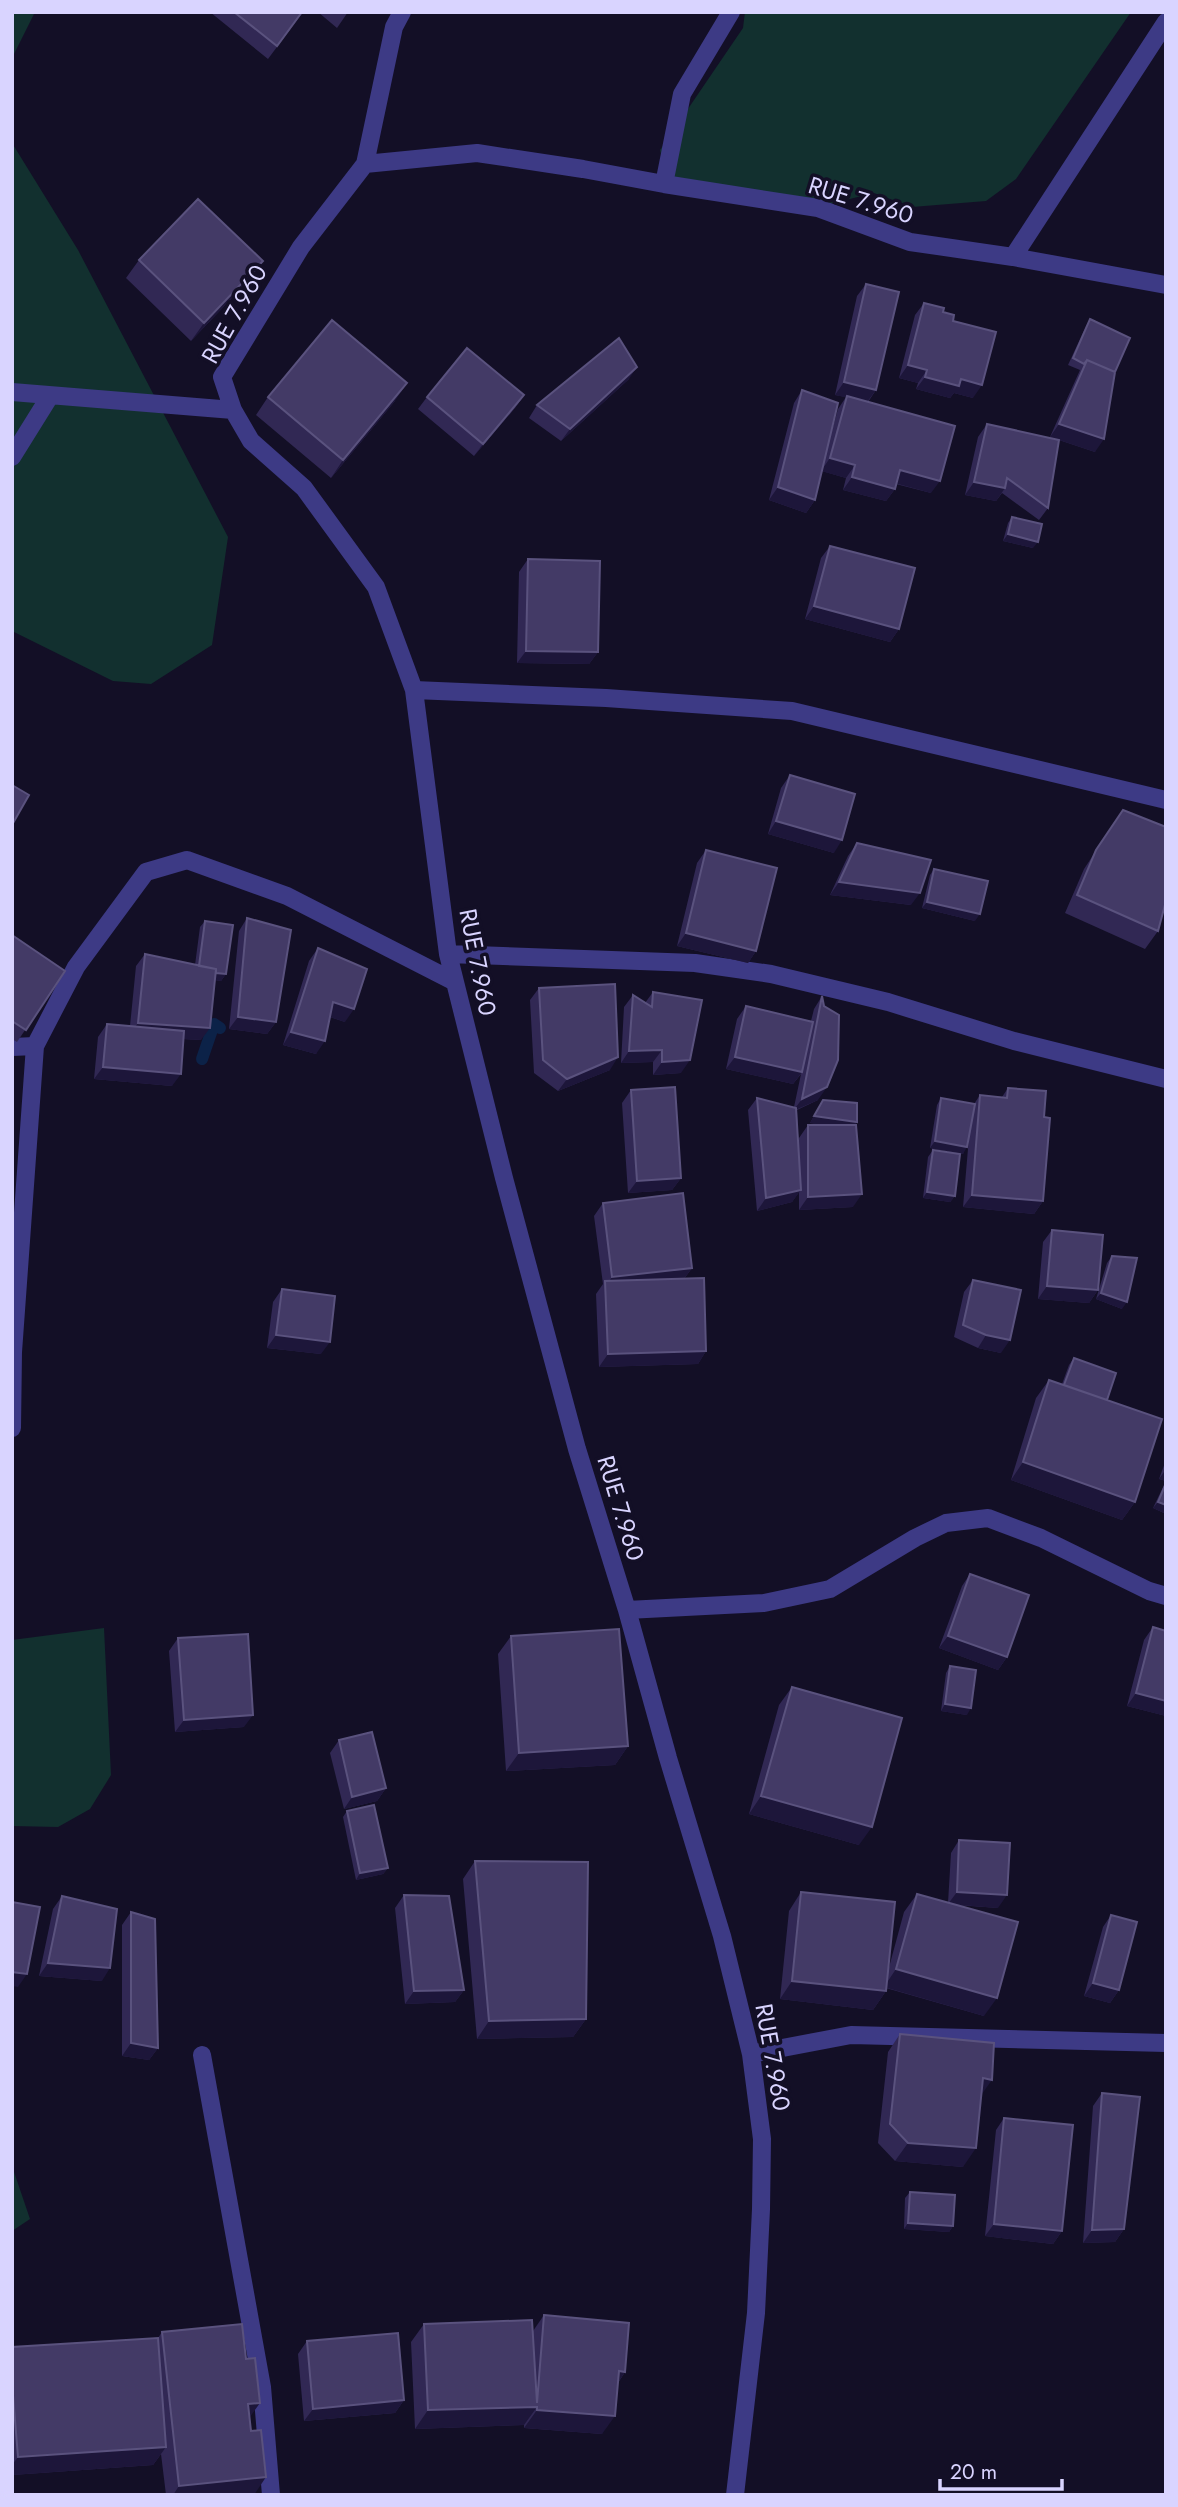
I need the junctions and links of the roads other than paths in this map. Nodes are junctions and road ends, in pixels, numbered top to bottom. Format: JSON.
{"nodes":[{"id":1,"x":402,"y":12,"type":"edge"},
{"id":2,"x":731,"y":12,"type":"edge"},
{"id":3,"x":1166,"y":22,"type":"edge"},
{"id":4,"x":365,"y":164,"type":"junction"},
{"id":5,"x":664,"y":184,"type":"junction"},
{"id":6,"x":1013,"y":257,"type":"junction"},
{"id":7,"x":1166,"y":285,"type":"edge"},
{"id":8,"x":12,"y":392,"type":"edge"},
{"id":9,"x":50,"y":396,"type":"junction"},
{"id":10,"x":233,"y":410,"type":"junction"},
{"id":11,"x":12,"y":457,"type":"edge"},
{"id":12,"x":414,"y":690,"type":"junction"},
{"id":13,"x":1166,"y":800,"type":"edge"},
{"id":14,"x":448,"y":954,"type":"junction"},
{"id":15,"x":455,"y":982,"type":"junction"},
{"id":16,"x":35,"y":1046,"type":"junction"},
{"id":17,"x":12,"y":1047,"type":"edge"},
{"id":18,"x":1166,"y":1079,"type":"edge"},
{"id":19,"x":12,"y":1427,"type":"edge"},
{"id":20,"x":1166,"y":1596,"type":"edge"},
{"id":21,"x":627,"y":1610,"type":"junction"},
{"id":22,"x":1166,"y":2043,"type":"edge"},
{"id":23,"x":751,"y":2054,"type":"junction"},
{"id":24,"x":202,"y":2055,"type":"dead end"},
{"id":25,"x":271,"y":2495,"type":"edge"},
{"id":26,"x":734,"y":2495,"type":"edge"}],
"edges":[{"from":1,"to":4,"type":"street"},
{"from":2,"to":5,"type":"street"},
{"from":3,"to":6,"type":"street"},
{"from":4,"to":5,"type":"street","name":"RUE 7.960"},
{"from":4,"to":10,"type":"street","name":"RUE 7.960"},
{"from":5,"to":6,"type":"street","name":"RUE 7.960"},
{"from":6,"to":7,"type":"street","name":"RUE 7.960"},
{"from":8,"to":9,"type":"street"},
{"from":9,"to":10,"type":"street"},
{"from":9,"to":11,"type":"street"},
{"from":10,"to":12,"type":"street","name":"RUE 7.960"},
{"from":12,"to":13,"type":"street"},
{"from":12,"to":14,"type":"street","name":"RUE 7.960"},
{"from":14,"to":15,"type":"street","name":"RUE 7.960"},
{"from":14,"to":18,"type":"street"},
{"from":15,"to":16,"type":"street"},
{"from":15,"to":21,"type":"street","name":"RUE 7.960"},
{"from":16,"to":17,"type":"street"},
{"from":16,"to":19,"type":"street"},
{"from":20,"to":21,"type":"street"},
{"from":21,"to":23,"type":"street","name":"RUE 7.960"},
{"from":22,"to":23,"type":"street"},
{"from":23,"to":26,"type":"street","name":"RUE 7.960"},
{"from":24,"to":25,"type":"street"}]}
